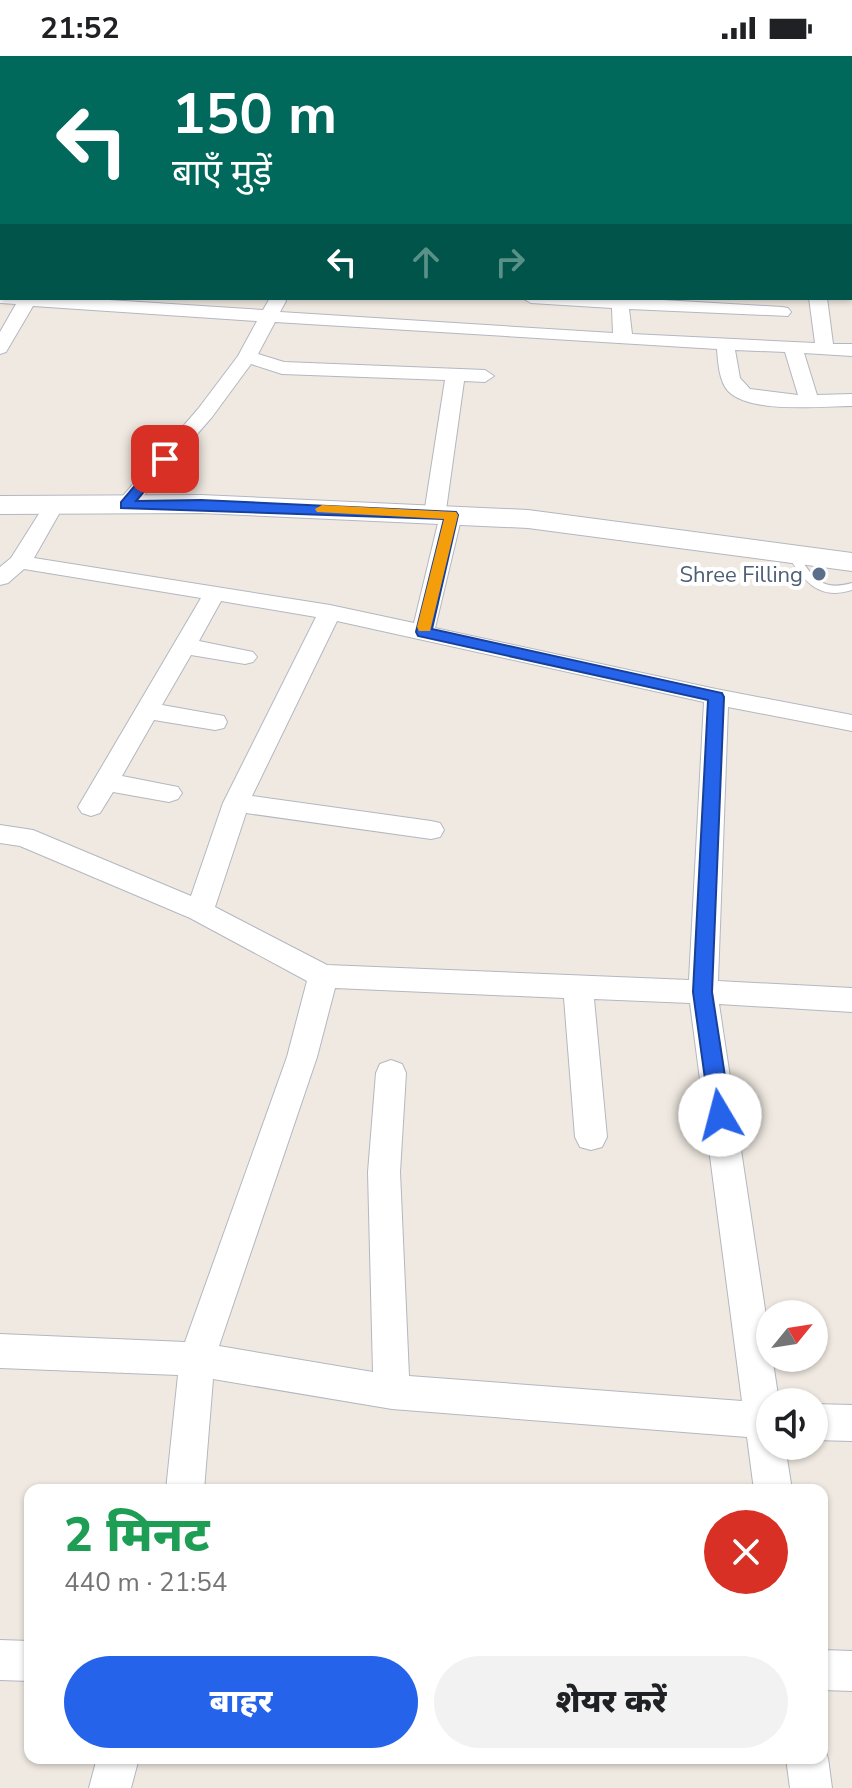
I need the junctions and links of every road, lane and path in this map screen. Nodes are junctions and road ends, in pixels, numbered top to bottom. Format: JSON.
{"nodes":[{"id":1,"x":27,"y":300,"type":"edge"},
{"id":2,"x":59,"y":300,"type":"edge"},
{"id":3,"x":590,"y":300,"type":"edge"},
{"id":4,"x":818,"y":300,"type":"edge"},
{"id":5,"x":620,"y":301,"type":"edge"},
{"id":6,"x":120,"y":302,"type":"edge"},
{"id":7,"x":727,"y":303,"type":"edge"},
{"id":8,"x":274,"y":307,"type":"edge"},
{"id":9,"x":782,"y":312,"type":"dead end"},
{"id":10,"x":623,"y":339,"type":"junction"},
{"id":11,"x":725,"y":344,"type":"junction"},
{"id":12,"x":793,"y":347,"type":"junction"},
{"id":13,"x":0,"y":348,"type":"edge"},
{"id":14,"x":825,"y":349,"type":"junction"},
{"id":15,"x":852,"y":350,"type":"edge"},
{"id":16,"x":247,"y":357,"type":"junction"},
{"id":17,"x":455,"y":375,"type":"junction"},
{"id":18,"x":485,"y":376,"type":"dead end"},
{"id":19,"x":809,"y":400,"type":"junction"},
{"id":20,"x":852,"y":400,"type":"edge"},
{"id":21,"x":0,"y":505,"type":"edge"},
{"id":22,"x":54,"y":505,"type":"junction"},
{"id":23,"x":125,"y":505,"type":"junction"},
{"id":24,"x":443,"y":515,"type":"junction"},
{"id":25,"x":792,"y":554,"type":"junction"},
{"id":26,"x":20,"y":562,"type":"junction"},
{"id":27,"x":852,"y":562,"type":"edge"},
{"id":28,"x":0,"y":578,"type":"edge"},
{"id":29,"x":852,"y":586,"type":"edge"},
{"id":30,"x":215,"y":593,"type":"junction"},
{"id":31,"x":330,"y":612,"type":"junction"},
{"id":32,"x":423,"y":632,"type":"junction"},
{"id":33,"x":183,"y":646,"type":"junction"},
{"id":34,"x":245,"y":657,"type":"dead end"},
{"id":35,"x":716,"y":697,"type":"junction"},
{"id":36,"x":146,"y":711,"type":"junction"},
{"id":37,"x":215,"y":722,"type":"dead end"},
{"id":38,"x":852,"y":723,"type":"edge"},
{"id":39,"x":106,"y":782,"type":"junction"},
{"id":40,"x":169,"y":793,"type":"dead end"},
{"id":41,"x":236,"y":803,"type":"junction"},
{"id":42,"x":91,"y":807,"type":"dead end"},
{"id":43,"x":431,"y":830,"type":"dead end"},
{"id":44,"x":0,"y":834,"type":"edge"},
{"id":45,"x":200,"y":911,"type":"junction"},
{"id":46,"x":323,"y":976,"type":"junction"},
{"id":47,"x":578,"y":987,"type":"junction"},
{"id":48,"x":703,"y":992,"type":"junction"},
{"id":49,"x":852,"y":1000,"type":"edge"},
{"id":50,"x":391,"y":1073,"type":"dead end"},
{"id":51,"x":591,"y":1137,"type":"dead end"},
{"id":52,"x":0,"y":1351,"type":"edge"},
{"id":53,"x":197,"y":1359,"type":"junction"},
{"id":54,"x":762,"y":1388,"type":"edge"},
{"id":55,"x":392,"y":1392,"type":"junction"},
{"id":56,"x":756,"y":1420,"type":"edge"},
{"id":57,"x":828,"y":1422,"type":"edge"},
{"id":58,"x":852,"y":1423,"type":"edge"},
{"id":59,"x":770,"y":1460,"type":"edge"},
{"id":60,"x":186,"y":1484,"type":"edge"},
{"id":61,"x":772,"y":1484,"type":"edge"},
{"id":62,"x":0,"y":1660,"type":"edge"},
{"id":63,"x":24,"y":1661,"type":"edge"},
{"id":64,"x":828,"y":1670,"type":"edge"},
{"id":65,"x":852,"y":1671,"type":"edge"},
{"id":66,"x":116,"y":1764,"type":"edge"},
{"id":67,"x":808,"y":1764,"type":"edge"},
{"id":68,"x":110,"y":1788,"type":"edge"},
{"id":69,"x":811,"y":1788,"type":"edge"}],
"edges":[{"from":1,"to":13,"type":"street"},
{"from":2,"to":6,"type":"street"},
{"from":3,"to":5,"type":"street"},
{"from":4,"to":14,"type":"street"},
{"from":5,"to":7,"type":"street"},
{"from":5,"to":10,"type":"street"},
{"from":6,"to":8,"type":"street"},
{"from":7,"to":9,"type":"street"},
{"from":8,"to":10,"type":"street"},
{"from":8,"to":16,"type":"street"},
{"from":10,"to":11,"type":"street"},
{"from":11,"to":12,"type":"street"},
{"from":11,"to":19,"type":"street"},
{"from":12,"to":14,"type":"street"},
{"from":12,"to":19,"type":"street"},
{"from":14,"to":15,"type":"street"},
{"from":16,"to":17,"type":"street"},
{"from":16,"to":23,"type":"street"},
{"from":17,"to":18,"type":"street"},
{"from":17,"to":24,"type":"street"},
{"from":19,"to":20,"type":"street"},
{"from":21,"to":22,"type":"street"},
{"from":22,"to":23,"type":"street"},
{"from":22,"to":26,"type":"street"},
{"from":23,"to":24,"type":"street"},
{"from":24,"to":25,"type":"street"},
{"from":24,"to":32,"type":"street"},
{"from":25,"to":27,"type":"street"},
{"from":25,"to":29,"type":"lane"},
{"from":26,"to":28,"type":"street"},
{"from":26,"to":30,"type":"street"},
{"from":30,"to":31,"type":"street"},
{"from":30,"to":33,"type":"street"},
{"from":31,"to":32,"type":"street"},
{"from":31,"to":41,"type":"street"},
{"from":32,"to":35,"type":"street"},
{"from":33,"to":34,"type":"street"},
{"from":33,"to":36,"type":"street"},
{"from":35,"to":38,"type":"street"},
{"from":35,"to":48,"type":"street"},
{"from":36,"to":37,"type":"street"},
{"from":36,"to":39,"type":"street"},
{"from":39,"to":40,"type":"street"},
{"from":39,"to":42,"type":"street"},
{"from":41,"to":43,"type":"street"},
{"from":41,"to":45,"type":"street"},
{"from":44,"to":45,"type":"street"},
{"from":45,"to":46,"type":"street"},
{"from":46,"to":47,"type":"street"},
{"from":46,"to":53,"type":"street"},
{"from":47,"to":48,"type":"street"},
{"from":47,"to":51,"type":"street"},
{"from":48,"to":49,"type":"street"},
{"from":48,"to":54,"type":"street"},
{"from":50,"to":55,"type":"street"},
{"from":52,"to":53,"type":"street"},
{"from":53,"to":55,"type":"street"},
{"from":53,"to":60,"type":"street"},
{"from":55,"to":56,"type":"street"},
{"from":57,"to":58,"type":"street"},
{"from":59,"to":61,"type":"street"},
{"from":62,"to":63,"type":"street"},
{"from":64,"to":65,"type":"street"},
{"from":66,"to":68,"type":"street"},
{"from":67,"to":69,"type":"street"}]}
